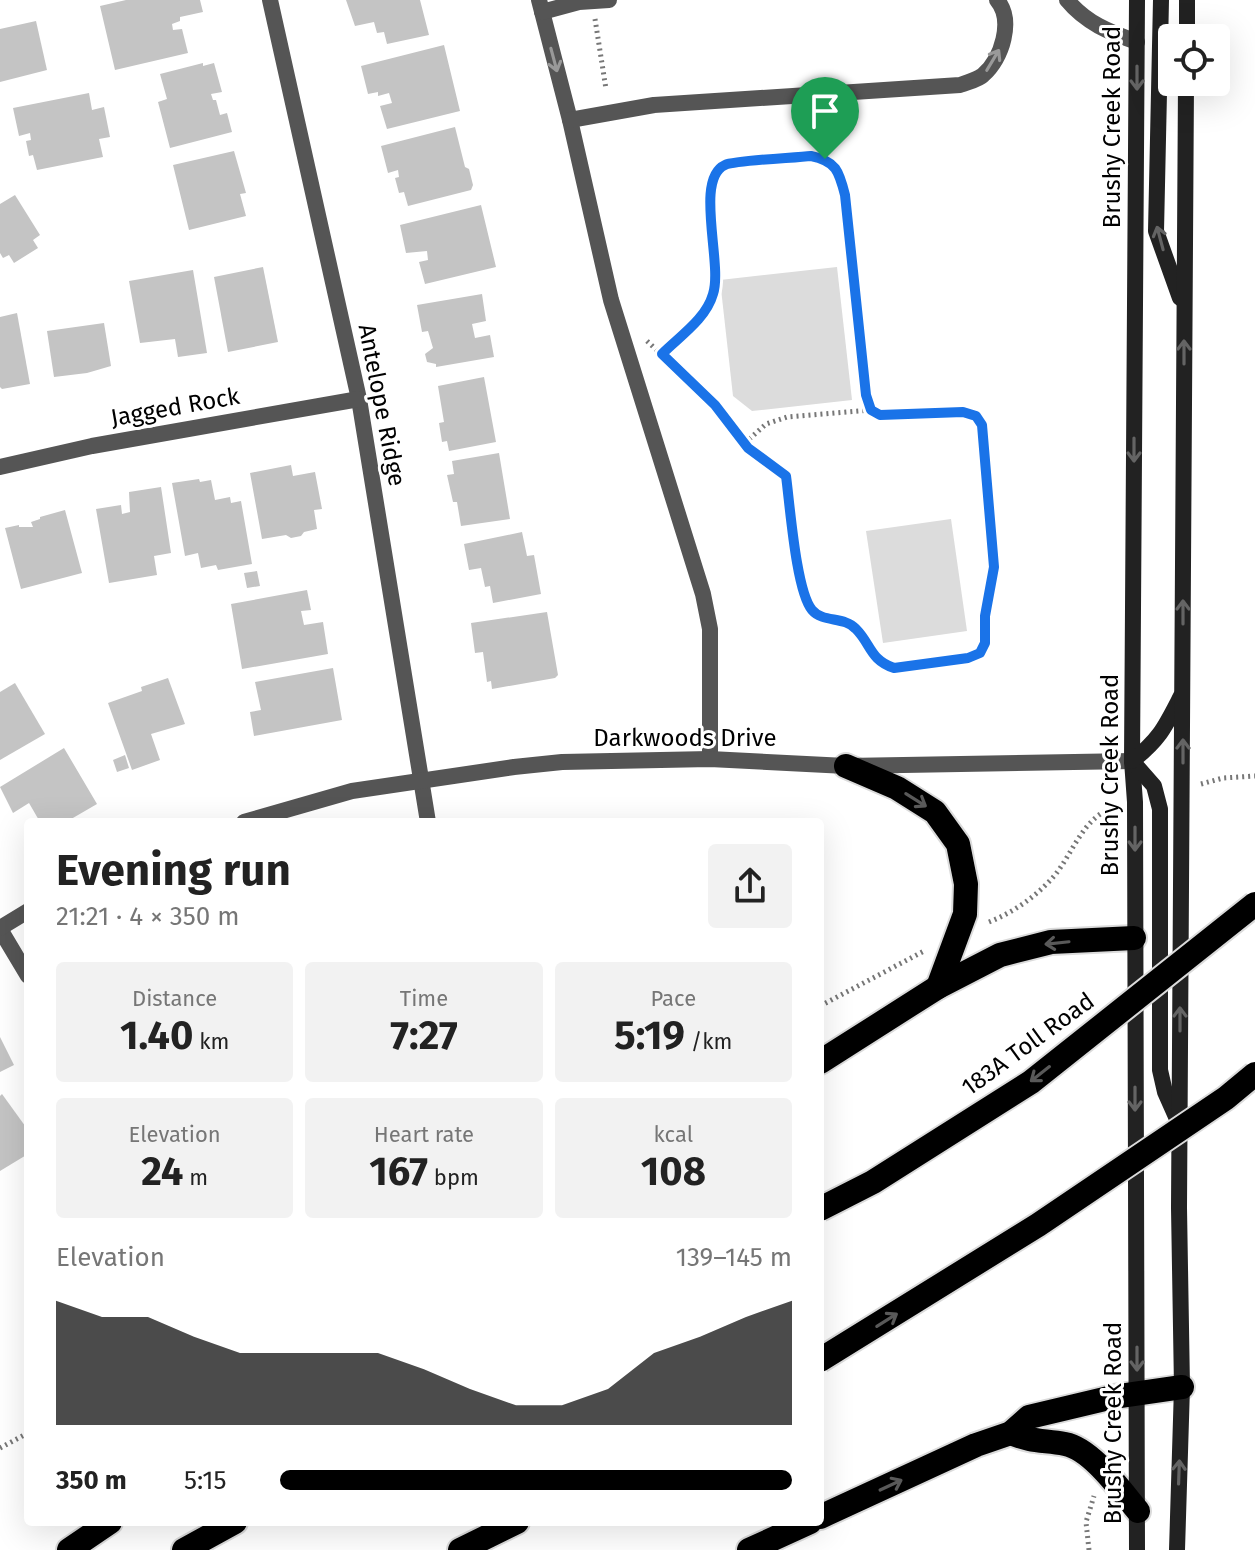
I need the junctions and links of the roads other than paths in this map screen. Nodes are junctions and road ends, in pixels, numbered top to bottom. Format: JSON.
{"nodes":[{"id":1,"x":270,"y":0,"type":"edge"},
{"id":2,"x":609,"y":0,"type":"edge"},
{"id":3,"x":997,"y":0,"type":"edge"},
{"id":4,"x":1067,"y":0,"type":"edge"},
{"id":5,"x":1137,"y":0,"type":"edge"},
{"id":6,"x":1161,"y":0,"type":"edge"},
{"id":7,"x":1187,"y":0,"type":"edge"},
{"id":8,"x":540,"y":6,"type":"edge"},
{"id":9,"x":1187,"y":24,"type":"edge"},
{"id":10,"x":1137,"y":42,"type":"junction"},
{"id":11,"x":1186,"y":96,"type":"edge"},
{"id":12,"x":570,"y":120,"type":"junction"},
{"id":13,"x":1184,"y":311,"type":"junction"},
{"id":14,"x":359,"y":399,"type":"junction"},
{"id":15,"x":0,"y":467,"type":"edge"},
{"id":16,"x":1183,"y":690,"type":"junction"},
{"id":17,"x":710,"y":759,"type":"junction"},
{"id":18,"x":1132,"y":761,"type":"junction"},
{"id":19,"x":846,"y":766,"type":"junction"},
{"id":20,"x":422,"y":780,"type":"junction"},
{"id":21,"x":258,"y":818,"type":"edge"},
{"id":22,"x":427,"y":818,"type":"edge"},
{"id":23,"x":1255,"y":904,"type":"edge"},
{"id":24,"x":24,"y":913,"type":"edge"},
{"id":25,"x":0,"y":928,"type":"edge"},
{"id":26,"x":1134,"y":938,"type":"junction"},
{"id":27,"x":1159,"y":939,"type":"junction"},
{"id":28,"x":24,"y":969,"type":"edge"},
{"id":29,"x":938,"y":987,"type":"junction"},
{"id":30,"x":824,"y":1059,"type":"edge"},
{"id":31,"x":1255,"y":1074,"type":"edge"},
{"id":32,"x":1180,"y":1125,"type":"junction"},
{"id":33,"x":824,"y":1207,"type":"edge"},
{"id":34,"x":824,"y":1358,"type":"edge"},
{"id":35,"x":1182,"y":1387,"type":"junction"},
{"id":36,"x":1137,"y":1393,"type":"junction"},
{"id":37,"x":1011,"y":1433,"type":"junction"},
{"id":38,"x":1138,"y":1511,"type":"junction"},
{"id":39,"x":824,"y":1515,"type":"edge"},
{"id":40,"x":104,"y":1526,"type":"edge"},
{"id":41,"x":228,"y":1526,"type":"edge"},
{"id":42,"x":509,"y":1526,"type":"edge"},
{"id":43,"x":801,"y":1526,"type":"edge"},
{"id":44,"x":69,"y":1550,"type":"edge"},
{"id":45,"x":184,"y":1550,"type":"edge"},
{"id":46,"x":460,"y":1550,"type":"edge"},
{"id":47,"x":749,"y":1550,"type":"edge"},
{"id":48,"x":1137,"y":1550,"type":"edge"},
{"id":49,"x":1177,"y":1550,"type":"edge"}],
"edges":[{"from":1,"to":14,"type":"street","name":"Antelope Ridge"},
{"from":2,"to":8,"type":"street"},
{"from":12,"to":3,"type":"street","one_way":true},
{"from":4,"to":10,"type":"street"},
{"from":5,"to":10,"type":"main road","name":"Brushy Creek Road"},
{"from":13,"to":6,"type":"main road","one_way":true},
{"from":7,"to":9,"type":"main road"},
{"from":8,"to":12,"type":"street","one_way":true},
{"from":10,"to":18,"type":"main road","name":"Brushy Creek Road","one_way":true},
{"from":11,"to":13,"type":"main road"},
{"from":12,"to":17,"type":"street"},
{"from":16,"to":13,"type":"main road","one_way":true},
{"from":14,"to":15,"type":"street","name":"Jagged Rock"},
{"from":14,"to":20,"type":"street","name":"Antelope Ridge"},
{"from":16,"to":18,"type":"main road"},
{"from":32,"to":16,"type":"main road","one_way":true},
{"from":17,"to":19,"type":"street","name":"Darkwoods Drive"},
{"from":17,"to":20,"type":"street","name":"Darkwoods Drive"},
{"from":18,"to":19,"type":"street","name":"Darkwoods Drive"},
{"from":18,"to":26,"type":"main road","name":"Brushy Creek Road","one_way":true},
{"from":18,"to":27,"type":"main road"},
{"from":19,"to":29,"type":"highway","one_way":true},
{"from":20,"to":21,"type":"street","name":"Darkwoods Drive"},
{"from":20,"to":22,"type":"street","name":"Antelope Ridge"},
{"from":23,"to":33,"type":"highway","name":"183A Toll Road","one_way":true,"bridge":true},
{"from":24,"to":25,"type":"street"},
{"from":25,"to":28,"type":"street"},
{"from":26,"to":27,"type":"main road"},
{"from":26,"to":29,"type":"highway","one_way":true},
{"from":26,"to":36,"type":"main road","name":"Brushy Creek Road","one_way":true},
{"from":27,"to":32,"type":"main road"},
{"from":29,"to":30,"type":"highway"},
{"from":34,"to":31,"type":"highway","one_way":true,"bridge":true},
{"from":32,"to":35,"type":"main road"},
{"from":35,"to":36,"type":"highway"},
{"from":49,"to":35,"type":"main road","one_way":true},
{"from":36,"to":37,"type":"highway"},
{"from":36,"to":38,"type":"main road","name":"Brushy Creek Road"},
{"from":37,"to":38,"type":"highway"},
{"from":39,"to":37,"type":"highway","one_way":true},
{"from":38,"to":48,"type":"main road","name":"Brushy Creek Road"},
{"from":40,"to":44,"type":"highway"},
{"from":41,"to":45,"type":"highway"},
{"from":42,"to":46,"type":"highway"},
{"from":43,"to":47,"type":"highway"}]}
